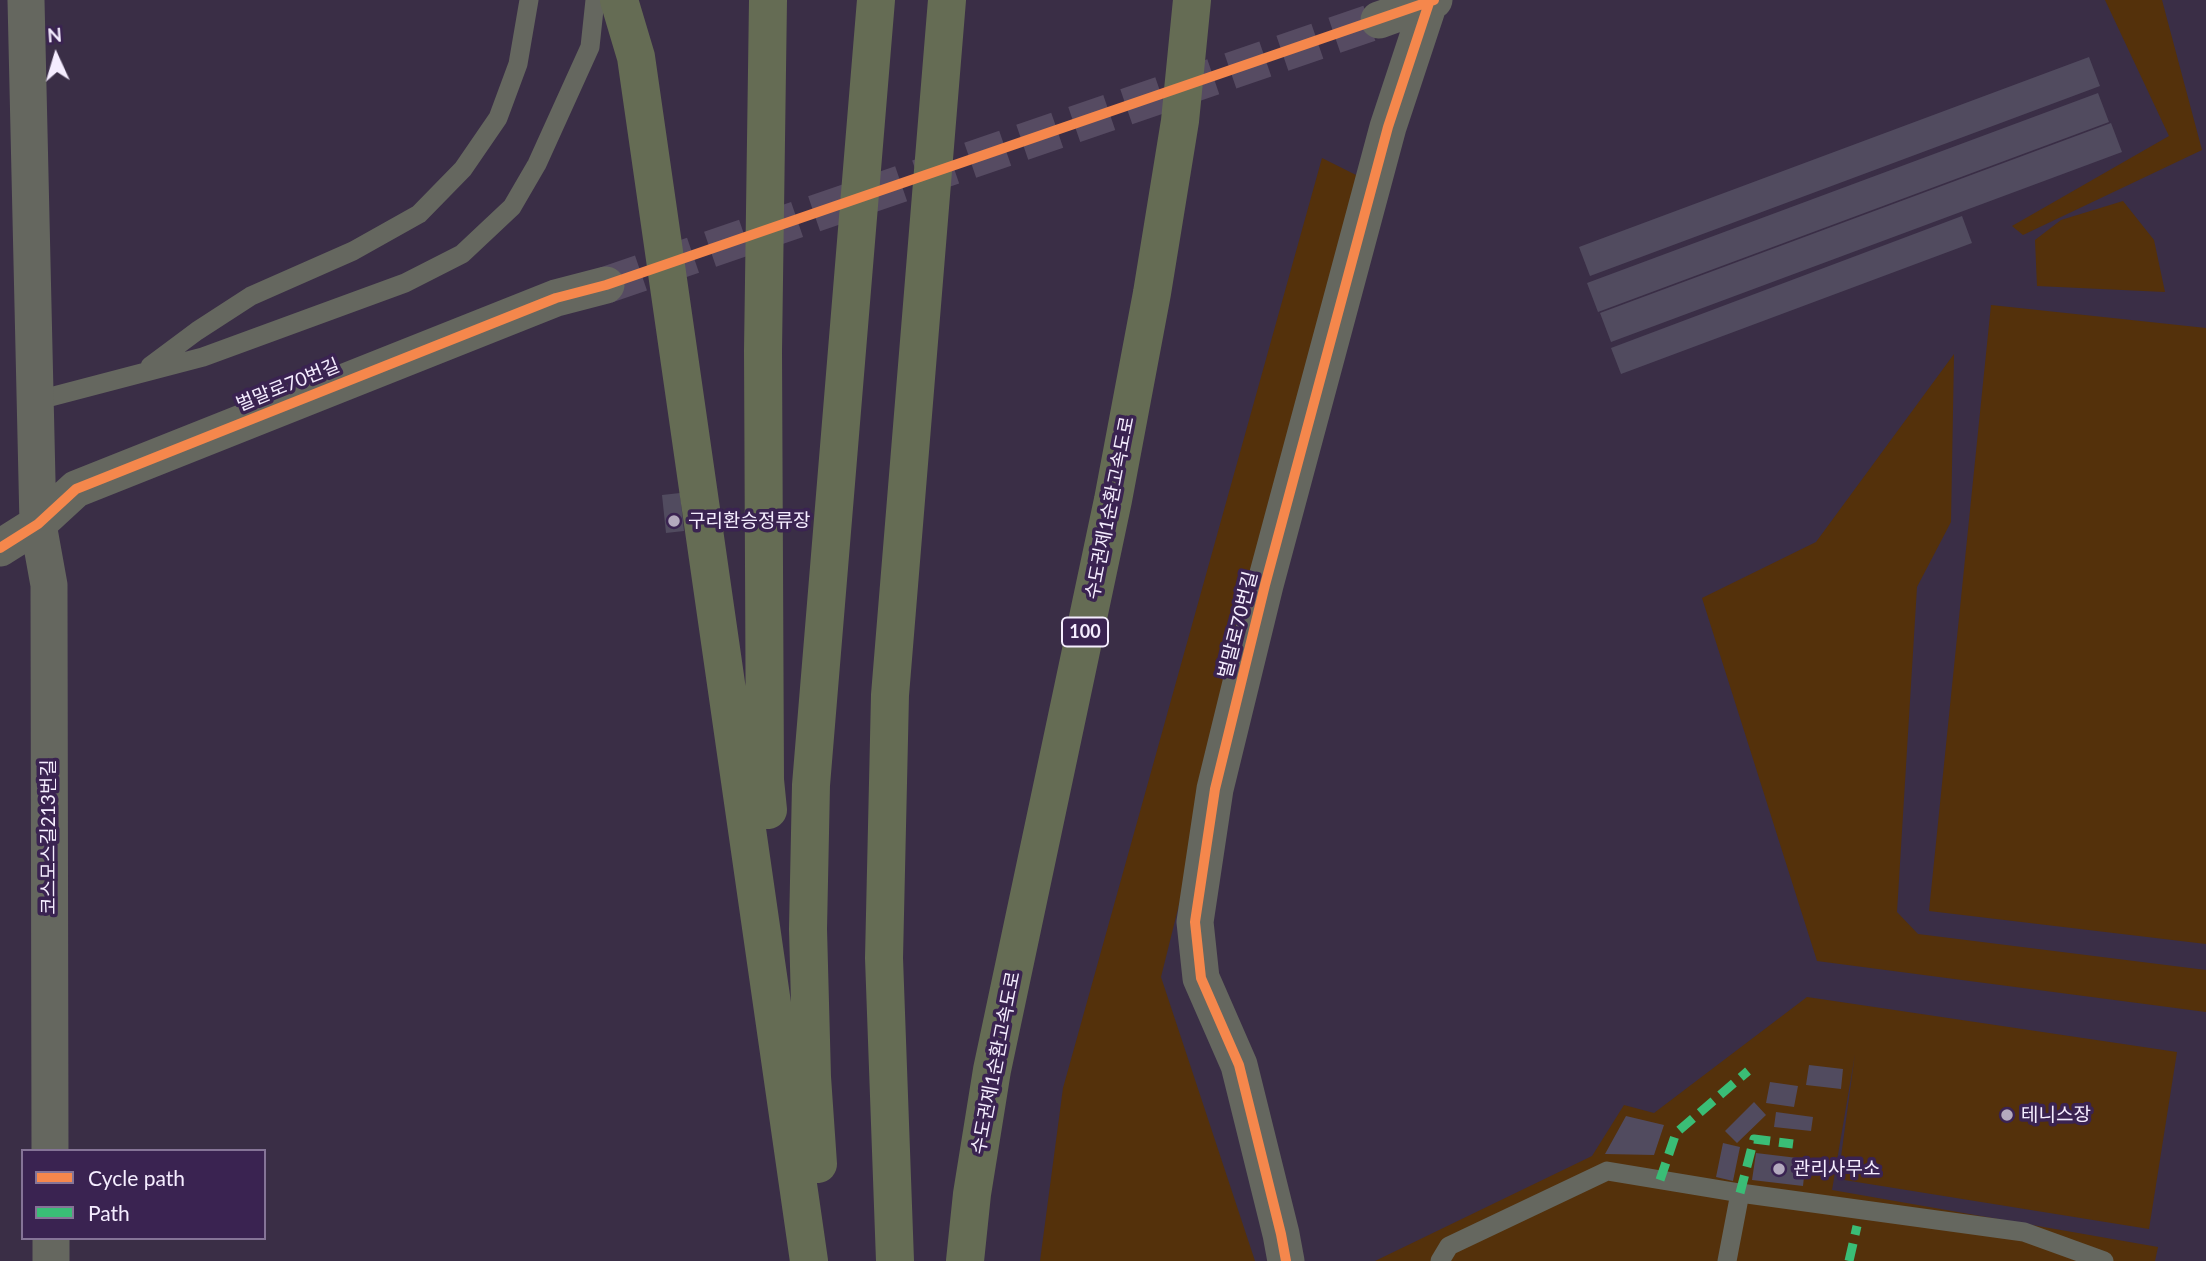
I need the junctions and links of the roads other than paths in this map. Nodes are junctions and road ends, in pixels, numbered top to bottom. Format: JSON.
{"nodes":[{"id":1,"x":26,"y":0,"type":"edge"},
{"id":2,"x":529,"y":0,"type":"edge"},
{"id":3,"x":595,"y":0,"type":"edge"},
{"id":4,"x":620,"y":0,"type":"edge"},
{"id":5,"x":768,"y":0,"type":"edge"},
{"id":6,"x":876,"y":0,"type":"edge"},
{"id":7,"x":947,"y":0,"type":"edge"},
{"id":8,"x":1192,"y":0,"type":"edge"},
{"id":9,"x":1431,"y":1,"type":"edge"},
{"id":10,"x":1379,"y":20,"type":"tunnel mouth"},
{"id":11,"x":606,"y":285,"type":"tunnel mouth"},
{"id":12,"x":141,"y":373,"type":"junction"},
{"id":13,"x":35,"y":401,"type":"junction"},
{"id":14,"x":38,"y":524,"type":"junction"},
{"id":15,"x":0,"y":548,"type":"edge"},
{"id":16,"x":50,"y":1149,"type":"edge"},
{"id":17,"x":1740,"y":1194,"type":"junction"},
{"id":18,"x":51,"y":1240,"type":"edge"},
{"id":19,"x":51,"y":1261,"type":"edge"},
{"id":20,"x":809,"y":1261,"type":"edge"},
{"id":21,"x":817,"y":1261,"type":"edge"},
{"id":22,"x":824,"y":1261,"type":"edge"},
{"id":23,"x":895,"y":1261,"type":"edge"},
{"id":24,"x":965,"y":1261,"type":"edge"},
{"id":25,"x":1286,"y":1261,"type":"edge"},
{"id":26,"x":1440,"y":1261,"type":"edge"},
{"id":27,"x":1727,"y":1261,"type":"edge"},
{"id":28,"x":2104,"y":1261,"type":"edge"}],
"edges":[{"from":1,"to":13,"type":"street","name":"코스모스길213번길"},
{"from":2,"to":12,"type":"lane"},
{"from":3,"to":12,"type":"lane"},
{"from":4,"to":20,"type":"highway"},
{"from":5,"to":21,"type":"highway"},
{"from":6,"to":22,"type":"highway"},
{"from":7,"to":23,"type":"highway"},
{"from":8,"to":24,"type":"highway","name":"수도권제1순환고속도로","number":"100"},
{"from":9,"to":10,"type":"street","name":"벌말로70번길"},
{"from":9,"to":25,"type":"street","name":"벌말로70번길"},
{"from":11,"to":14,"type":"street","name":"벌말로70번길"},
{"from":12,"to":13,"type":"lane"},
{"from":13,"to":14,"type":"street","name":"코스모스길213번길"},
{"from":14,"to":15,"type":"street","name":"벌말로70번길"},
{"from":14,"to":16,"type":"street","name":"코스모스길213번길"},
{"from":17,"to":26,"type":"lane"},
{"from":17,"to":27,"type":"lane"},
{"from":17,"to":28,"type":"lane"},
{"from":18,"to":19,"type":"street"}]}
